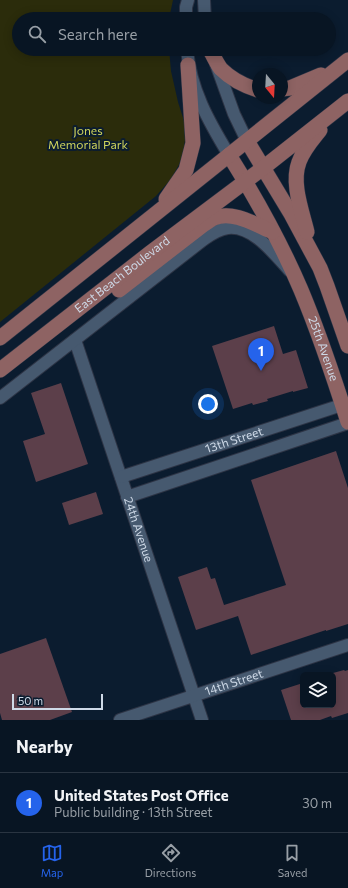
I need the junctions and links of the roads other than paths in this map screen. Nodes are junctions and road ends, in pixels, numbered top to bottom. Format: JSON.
{"nodes":[{"id":1,"x":188,"y":0,"type":"edge"},
{"id":2,"x":204,"y":0,"type":"edge"},
{"id":3,"x":186,"y":12,"type":"edge"},
{"id":4,"x":205,"y":12,"type":"edge"},
{"id":5,"x":187,"y":56,"type":"edge"},
{"id":6,"x":213,"y":56,"type":"edge"},
{"id":7,"x":214,"y":56,"type":"edge"},
{"id":8,"x":344,"y":63,"type":"edge"},
{"id":9,"x":188,"y":65,"type":"junction"},
{"id":10,"x":252,"y":88,"type":"edge"},
{"id":11,"x":288,"y":88,"type":"edge"},
{"id":12,"x":348,"y":101,"type":"edge"},
{"id":13,"x":334,"y":112,"type":"junction"},
{"id":14,"x":247,"y":141,"type":"junction"},
{"id":15,"x":230,"y":155,"type":"junction"},
{"id":16,"x":262,"y":168,"type":"junction"},
{"id":17,"x":246,"y":181,"type":"junction"},
{"id":18,"x":158,"y":211,"type":"junction"},
{"id":19,"x":273,"y":232,"type":"junction"},
{"id":20,"x":312,"y":253,"type":"junction"},
{"id":21,"x":295,"y":276,"type":"junction"},
{"id":22,"x":0,"y":338,"type":"edge"},
{"id":23,"x":75,"y":340,"type":"junction"},
{"id":24,"x":348,"y":346,"type":"edge"},
{"id":25,"x":0,"y":370,"type":"edge"},
{"id":26,"x":0,"y":376,"type":"edge"},
{"id":27,"x":0,"y":398,"type":"edge"},
{"id":28,"x":345,"y":404,"type":"edge"},
{"id":29,"x":348,"y":423,"type":"edge"},
{"id":30,"x":121,"y":477,"type":"junction"},
{"id":31,"x":127,"y":497,"type":"junction"},
{"id":32,"x":348,"y":645,"type":"edge"},
{"id":33,"x":194,"y":695,"type":"junction"},
{"id":34,"x":120,"y":720,"type":"edge"},
{"id":35,"x":202,"y":720,"type":"edge"}],
"edges":[{"from":1,"to":3,"type":"street"},
{"from":2,"to":4,"type":"street"},
{"from":5,"to":9,"type":"street"},
{"from":6,"to":14,"type":"street"},
{"from":7,"to":10,"type":"main road"},
{"from":8,"to":11,"type":"main road"},
{"from":8,"to":14,"type":"main road"},
{"from":9,"to":15,"type":"street"},
{"from":9,"to":18,"type":"main road"},
{"from":12,"to":13,"type":"main road"},
{"from":13,"to":16,"type":"main road","name":"East Beach Boulevard"},
{"from":13,"to":20,"type":"main road"},
{"from":14,"to":15,"type":"main road"},
{"from":14,"to":16,"type":"main road"},
{"from":15,"to":17,"type":"main road","name":"25th Avenue"},
{"from":15,"to":18,"type":"main road"},
{"from":16,"to":17,"type":"main road","name":"East Beach Boulevard"},
{"from":16,"to":20,"type":"main road"},
{"from":17,"to":19,"type":"main road","name":"25th Avenue"},
{"from":17,"to":25,"type":"main road","name":"East Beach Boulevard"},
{"from":18,"to":22,"type":"main road"},
{"from":19,"to":21,"type":"main road","name":"25th Avenue"},
{"from":19,"to":26,"type":"main road"},
{"from":20,"to":24,"type":"main road","name":"25th Avenue"},
{"from":21,"to":23,"type":"street"},
{"from":21,"to":28,"type":"main road","name":"25th Avenue"},
{"from":23,"to":27,"type":"street"},
{"from":23,"to":30,"type":"street","name":"24th Avenue"},
{"from":28,"to":29,"type":"main road","name":"25th Avenue"},
{"from":28,"to":30,"type":"street","name":"13th Street"},
{"from":29,"to":31,"type":"street","name":"13th Street"},
{"from":30,"to":31,"type":"street","name":"24th Avenue"},
{"from":31,"to":33,"type":"street","name":"24th Avenue"},
{"from":32,"to":33,"type":"street","name":"14th Street"},
{"from":33,"to":34,"type":"street","name":"14th Street"},
{"from":33,"to":35,"type":"street","name":"24th Avenue"}]}
